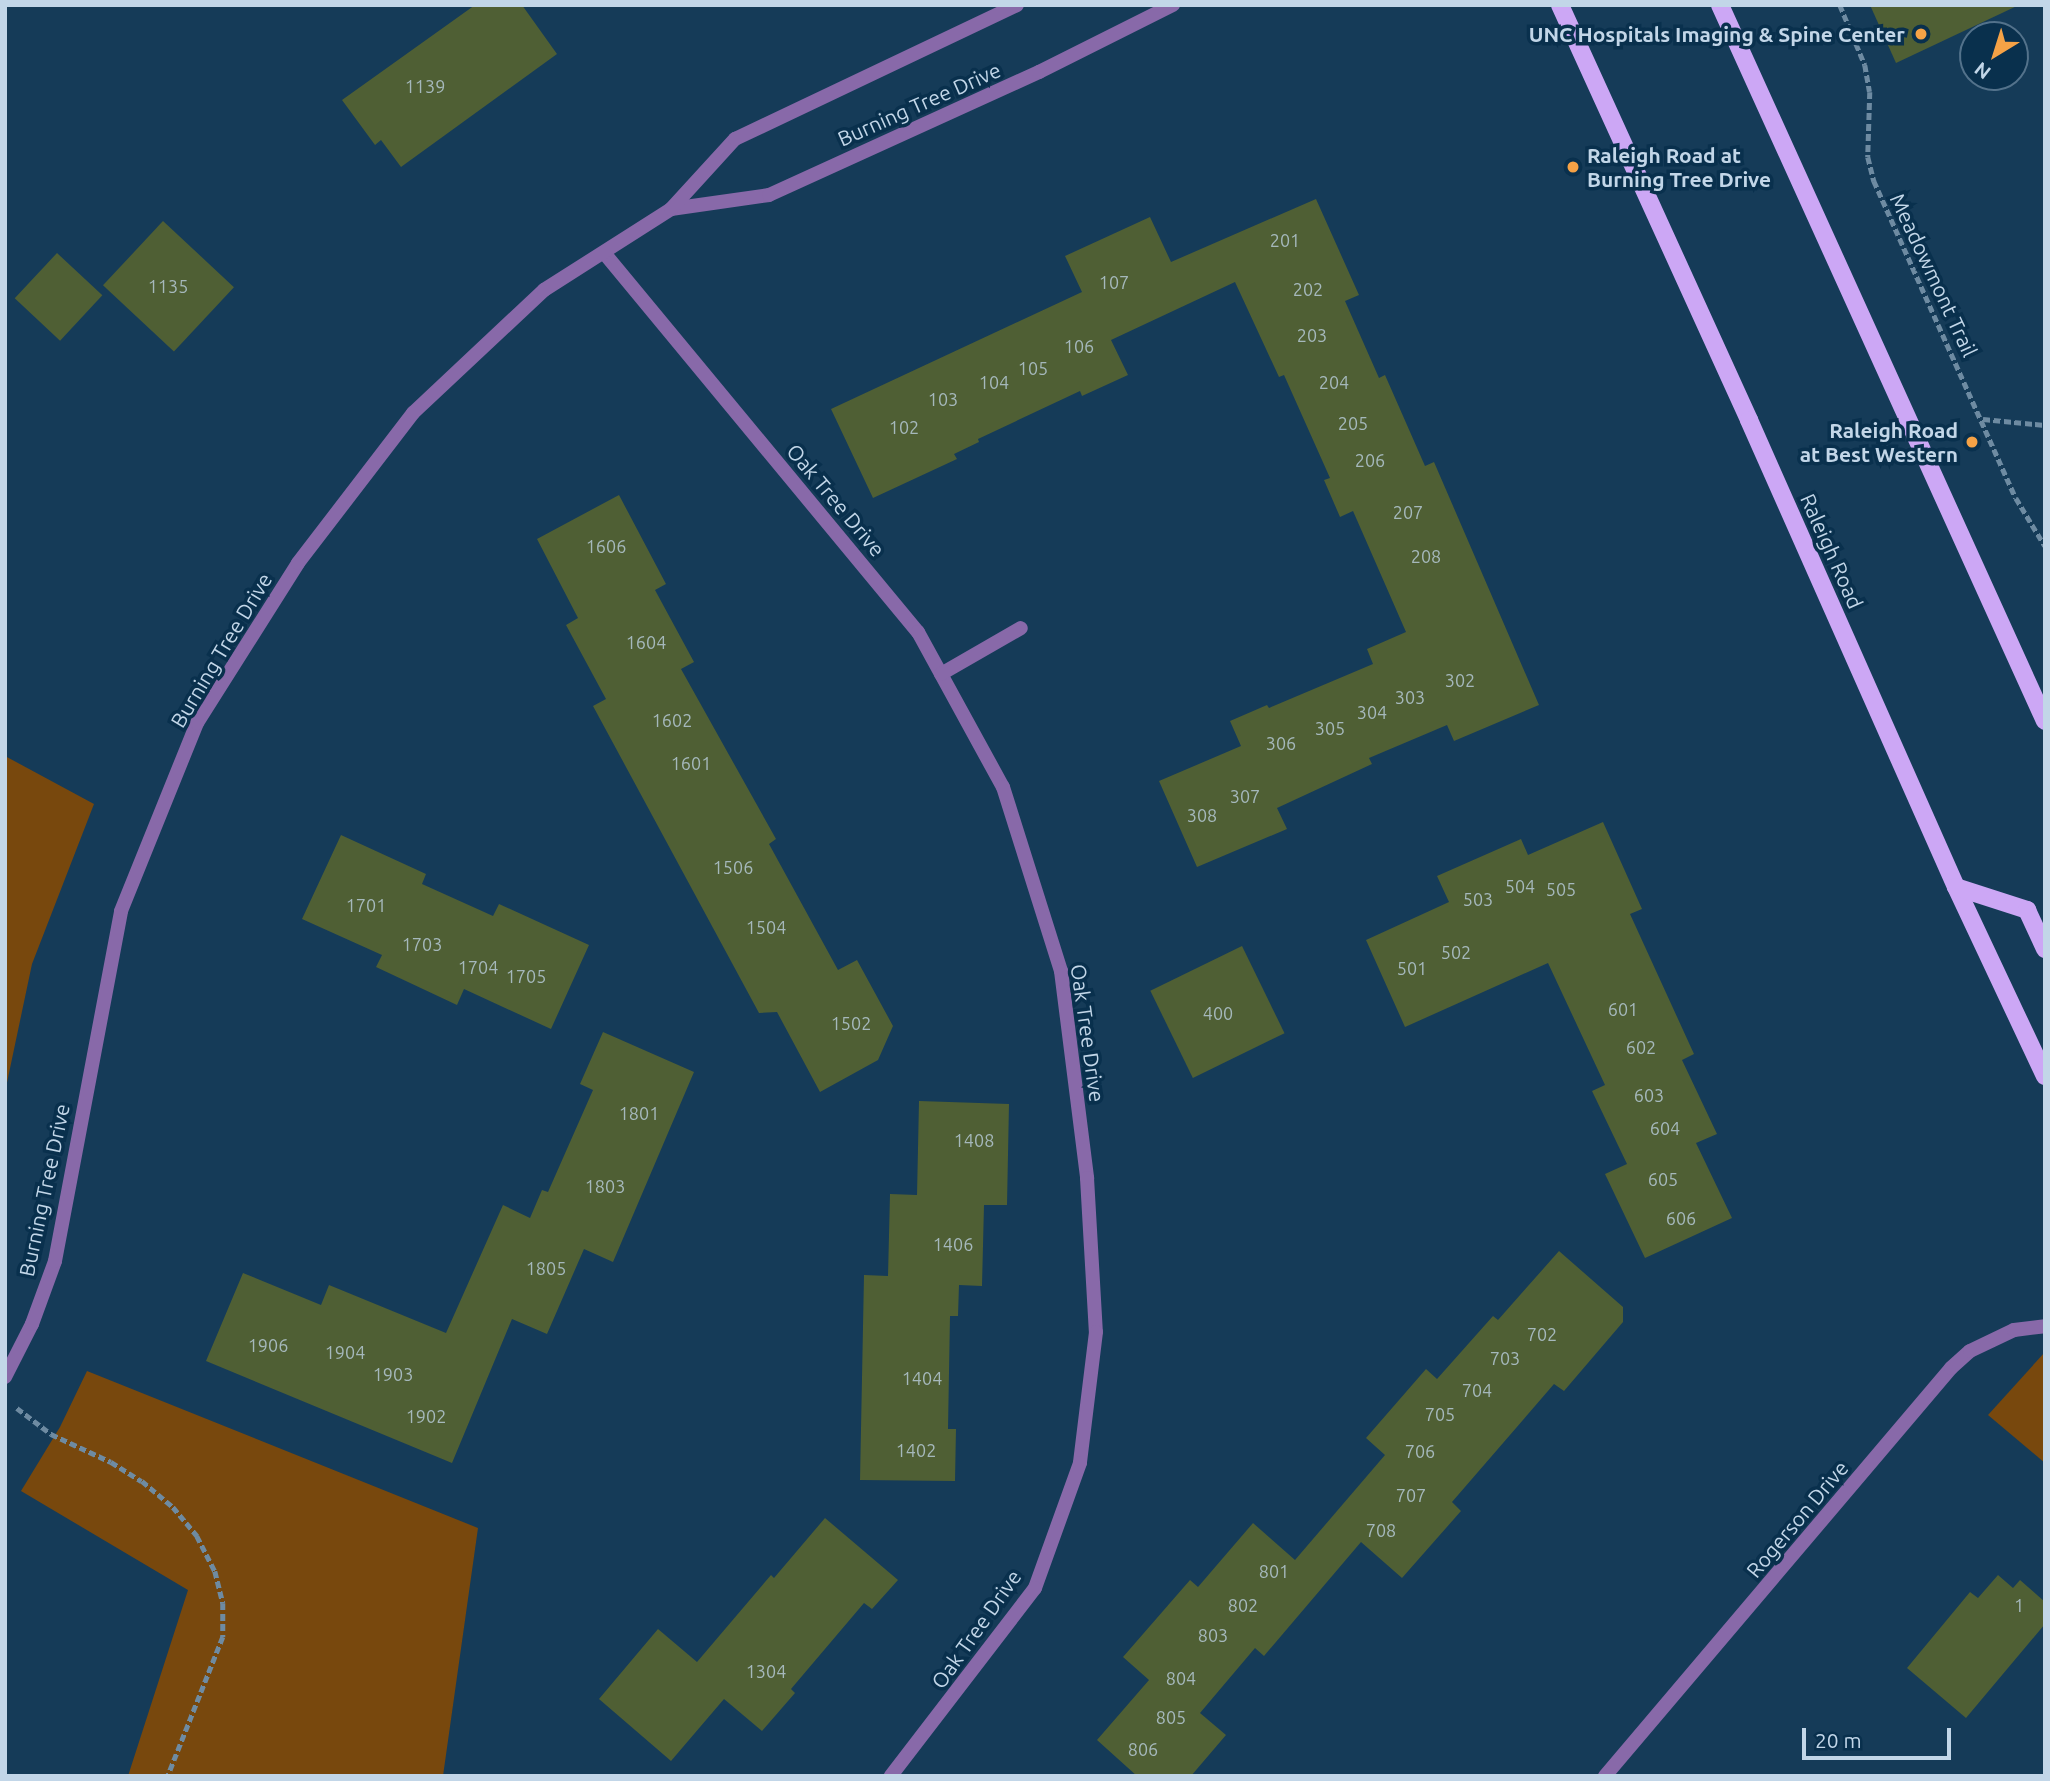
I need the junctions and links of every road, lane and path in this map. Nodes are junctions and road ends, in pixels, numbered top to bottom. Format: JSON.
{"nodes":[{"id":1,"x":1017,"y":5,"type":"edge"},
{"id":2,"x":1173,"y":5,"type":"edge"},
{"id":3,"x":1560,"y":5,"type":"edge"},
{"id":4,"x":1720,"y":5,"type":"edge"},
{"id":5,"x":1840,"y":5,"type":"edge"},
{"id":6,"x":671,"y":209,"type":"junction"},
{"id":7,"x":605,"y":254,"type":"junction"},
{"id":8,"x":1983,"y":419,"type":"junction"},
{"id":9,"x":2045,"y":425,"type":"edge"},
{"id":10,"x":2045,"y":546,"type":"edge"},
{"id":11,"x":1021,"y":628,"type":"dead end"},
{"id":12,"x":941,"y":674,"type":"junction"},
{"id":13,"x":2045,"y":721,"type":"edge"},
{"id":14,"x":1956,"y":887,"type":"junction"},
{"id":15,"x":2045,"y":949,"type":"edge"},
{"id":16,"x":2045,"y":1076,"type":"edge"},
{"id":17,"x":2045,"y":1326,"type":"edge"},
{"id":18,"x":5,"y":1377,"type":"edge"},
{"id":19,"x":26,"y":1415,"type":"dead end"},
{"id":20,"x":168,"y":1776,"type":"edge"},
{"id":21,"x":891,"y":1776,"type":"edge"},
{"id":22,"x":1605,"y":1776,"type":"edge"}],
"edges":[{"from":1,"to":6,"type":"street","name":"Burning Tree Drive"},
{"from":2,"to":6,"type":"street","name":"Burning Tree Drive"},
{"from":3,"to":14,"type":"main road","name":"Raleigh Road"},
{"from":4,"to":13,"type":"main road"},
{"from":5,"to":8,"type":"path","name":"Meadowmont Trail"},
{"from":6,"to":7,"type":"street","name":"Burning Tree Drive"},
{"from":7,"to":12,"type":"street","name":"Oak Tree Drive"},
{"from":7,"to":18,"type":"street","name":"Burning Tree Drive"},
{"from":8,"to":9,"type":"path"},
{"from":8,"to":10,"type":"path","name":"Meadowmont Trail"},
{"from":11,"to":12,"type":"street"},
{"from":12,"to":21,"type":"street","name":"Oak Tree Drive"},
{"from":14,"to":15,"type":"main road"},
{"from":14,"to":16,"type":"main road","name":"Raleigh Road"},
{"from":17,"to":22,"type":"street","name":"Rogerson Drive"},
{"from":19,"to":20,"type":"path"}]}
